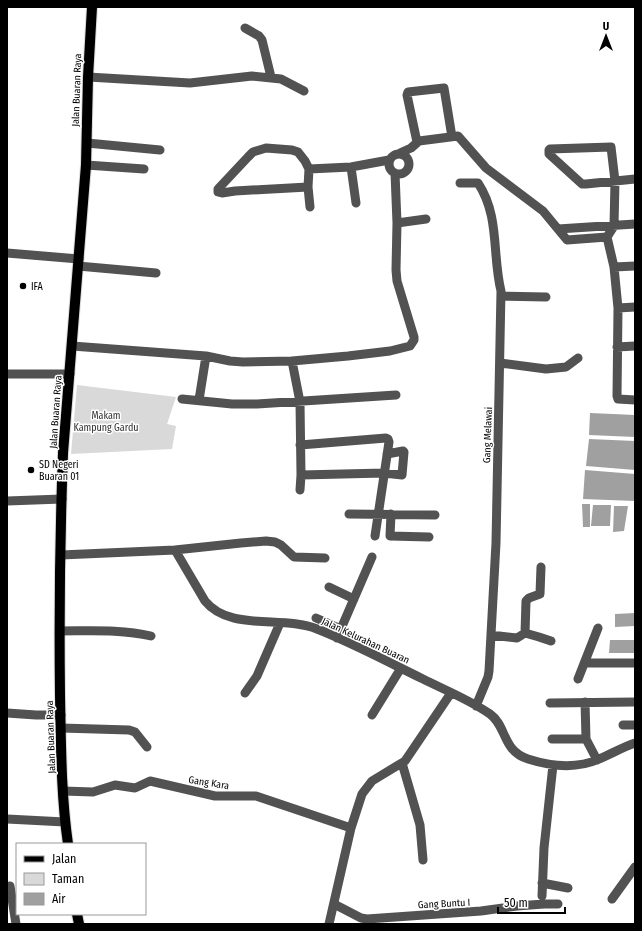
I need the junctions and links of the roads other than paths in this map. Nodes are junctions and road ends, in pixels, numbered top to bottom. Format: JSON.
{"nodes":[{"id":1,"x":92,"y":7,"type":"edge"},
{"id":2,"x":245,"y":28,"type":"dead end"},
{"id":3,"x":88,"y":76,"type":"junction"},
{"id":4,"x":271,"y":77,"type":"junction"},
{"id":5,"x":304,"y":91,"type":"dead end"},
{"id":6,"x":452,"y":136,"type":"junction"},
{"id":7,"x":416,"y":142,"type":"junction"},
{"id":8,"x":87,"y":143,"type":"junction"},
{"id":9,"x":160,"y":150,"type":"dead end"},
{"id":10,"x":400,"y":153,"type":"junction"},
{"id":11,"x":389,"y":160,"type":"junction"},
{"id":12,"x":86,"y":165,"type":"junction"},
{"id":13,"x":351,"y":167,"type":"junction"},
{"id":14,"x":144,"y":169,"type":"dead end"},
{"id":15,"x":309,"y":169,"type":"junction"},
{"id":16,"x":233,"y":172,"type":"junction"},
{"id":17,"x":395,"y":173,"type":"junction"},
{"id":18,"x":635,"y":179,"type":"edge"},
{"id":19,"x":615,"y":181,"type":"junction"},
{"id":20,"x":460,"y":183,"type":"dead end"},
{"id":21,"x":308,"y":187,"type":"junction"},
{"id":22,"x":235,"y":191,"type":"junction"},
{"id":23,"x":356,"y":203,"type":"dead end"},
{"id":24,"x":310,"y":207,"type":"dead end"},
{"id":25,"x":426,"y":219,"type":"dead end"},
{"id":26,"x":397,"y":223,"type":"junction"},
{"id":27,"x":635,"y":224,"type":"edge"},
{"id":28,"x":614,"y":226,"type":"junction"},
{"id":29,"x":558,"y":229,"type":"junction"},
{"id":30,"x":607,"y":237,"type":"junction"},
{"id":31,"x":7,"y":243,"type":"edge"},
{"id":32,"x":8,"y":253,"type":"edge"},
{"id":33,"x":78,"y":263,"type":"junction"},
{"id":34,"x":635,"y":266,"type":"edge"},
{"id":35,"x":614,"y":267,"type":"junction"},
{"id":36,"x":156,"y":273,"type":"dead end"},
{"id":37,"x":502,"y":296,"type":"junction"},
{"id":38,"x":546,"y":297,"type":"dead end"},
{"id":39,"x":635,"y":307,"type":"edge"},
{"id":40,"x":618,"y":308,"type":"junction"},
{"id":41,"x":72,"y":346,"type":"junction"},
{"id":42,"x":635,"y":346,"type":"edge"},
{"id":43,"x":618,"y":347,"type":"junction"},
{"id":44,"x":206,"y":356,"type":"junction"},
{"id":45,"x":578,"y":358,"type":"dead end"},
{"id":46,"x":292,"y":361,"type":"junction"},
{"id":47,"x":500,"y":363,"type":"junction"},
{"id":48,"x":7,"y":374,"type":"edge"},
{"id":49,"x":70,"y":374,"type":"junction"},
{"id":50,"x":396,"y":394,"type":"dead end"},
{"id":51,"x":182,"y":399,"type":"dead end"},
{"id":52,"x":199,"y":400,"type":"junction"},
{"id":53,"x":635,"y":400,"type":"edge"},
{"id":54,"x":300,"y":402,"type":"junction"},
{"id":55,"x":300,"y":444,"type":"junction"},
{"id":56,"x":387,"y":454,"type":"junction"},
{"id":57,"x":384,"y":473,"type":"junction"},
{"id":58,"x":301,"y":475,"type":"junction"},
{"id":59,"x":300,"y":490,"type":"dead end"},
{"id":60,"x":62,"y":499,"type":"junction"},
{"id":61,"x":7,"y":501,"type":"edge"},
{"id":62,"x":349,"y":514,"type":"dead end"},
{"id":63,"x":378,"y":514,"type":"junction"},
{"id":64,"x":391,"y":514,"type":"junction"},
{"id":65,"x":434,"y":515,"type":"dead end"},
{"id":66,"x":375,"y":536,"type":"dead end"},
{"id":67,"x":429,"y":537,"type":"dead end"},
{"id":68,"x":175,"y":550,"type":"junction"},
{"id":69,"x":61,"y":555,"type":"junction"},
{"id":70,"x":372,"y":557,"type":"dead end"},
{"id":71,"x":325,"y":558,"type":"dead end"},
{"id":72,"x":541,"y":567,"type":"dead end"},
{"id":73,"x":329,"y":587,"type":"dead end"},
{"id":74,"x":354,"y":599,"type":"junction"},
{"id":75,"x":316,"y":618,"type":"dead end"},
{"id":76,"x":280,"y":622,"type":"junction"},
{"id":77,"x":598,"y":628,"type":"dead end"},
{"id":78,"x":60,"y":631,"type":"junction"},
{"id":79,"x":525,"y":633,"type":"junction"},
{"id":80,"x":339,"y":634,"type":"junction"},
{"id":81,"x":491,"y":634,"type":"junction"},
{"id":82,"x":151,"y":636,"type":"dead end"},
{"id":83,"x":550,"y":641,"type":"dead end"},
{"id":84,"x":585,"y":663,"type":"junction"},
{"id":85,"x":635,"y":663,"type":"edge"},
{"id":86,"x":401,"y":668,"type":"junction"},
{"id":87,"x":578,"y":679,"type":"dead end"},
{"id":88,"x":245,"y":693,"type":"dead end"},
{"id":89,"x":451,"y":693,"type":"junction"},
{"id":90,"x":550,"y":702,"type":"dead end"},
{"id":91,"x":585,"y":702,"type":"junction"},
{"id":92,"x":635,"y":702,"type":"edge"},
{"id":93,"x":476,"y":706,"type":"junction"},
{"id":94,"x":7,"y":713,"type":"edge"},
{"id":95,"x":61,"y":715,"type":"junction"},
{"id":96,"x":372,"y":715,"type":"dead end"},
{"id":97,"x":623,"y":725,"type":"dead end"},
{"id":98,"x":635,"y":725,"type":"edge"},
{"id":99,"x":61,"y":728,"type":"junction"},
{"id":100,"x":552,"y":739,"type":"dead end"},
{"id":101,"x":586,"y":739,"type":"junction"},
{"id":102,"x":635,"y":743,"type":"edge"},
{"id":103,"x":147,"y":747,"type":"dead end"},
{"id":104,"x":597,"y":760,"type":"junction"},
{"id":105,"x":402,"y":763,"type":"junction"},
{"id":106,"x":553,"y":765,"type":"junction"},
{"id":107,"x":63,"y":791,"type":"junction"},
{"id":108,"x":7,"y":819,"type":"edge"},
{"id":109,"x":65,"y":822,"type":"junction"},
{"id":110,"x":352,"y":828,"type":"junction"},
{"id":111,"x":68,"y":843,"type":"edge"},
{"id":112,"x":423,"y":860,"type":"dead end"},
{"id":113,"x":635,"y":867,"type":"edge"},
{"id":114,"x":542,"y":883,"type":"junction"},
{"id":115,"x":10,"y":886,"type":"dead end"},
{"id":116,"x":568,"y":888,"type":"dead end"},
{"id":117,"x":542,"y":896,"type":"dead end"},
{"id":118,"x":612,"y":899,"type":"dead end"},
{"id":119,"x":334,"y":904,"type":"junction"},
{"id":120,"x":558,"y":904,"type":"dead end"},
{"id":121,"x":16,"y":924,"type":"edge"},
{"id":122,"x":329,"y":924,"type":"edge"}],
"edges":[{"from":1,"to":3,"type":"main road","name":"Jalan Buaran Raya"},
{"from":2,"to":4,"type":"street"},
{"from":3,"to":4,"type":"street"},
{"from":3,"to":8,"type":"main road","name":"Jalan Buaran Raya"},
{"from":4,"to":5,"type":"street"},
{"from":6,"to":7,"type":"street"},
{"from":6,"to":7,"type":"street"},
{"from":6,"to":29,"type":"street"},
{"from":7,"to":10,"type":"street"},
{"from":8,"to":9,"type":"street"},
{"from":8,"to":12,"type":"main road","name":"Jalan Buaran Raya"},
{"from":10,"to":11,"type":"street"},
{"from":10,"to":17,"type":"street"},
{"from":11,"to":13,"type":"street"},
{"from":11,"to":17,"type":"street"},
{"from":12,"to":14,"type":"street"},
{"from":12,"to":33,"type":"main road","name":"Jalan Buaran Raya"},
{"from":13,"to":15,"type":"street"},
{"from":13,"to":23,"type":"street"},
{"from":15,"to":16,"type":"street"},
{"from":15,"to":21,"type":"street"},
{"from":16,"to":22,"type":"street"},
{"from":16,"to":22,"type":"street"},
{"from":17,"to":26,"type":"street"},
{"from":18,"to":19,"type":"street"},
{"from":19,"to":19,"type":"street"},
{"from":19,"to":28,"type":"street"},
{"from":20,"to":37,"type":"street","name":"Gang Melawai"},
{"from":21,"to":22,"type":"street"},
{"from":21,"to":24,"type":"street"},
{"from":25,"to":26,"type":"street"},
{"from":26,"to":46,"type":"street"},
{"from":27,"to":28,"type":"street"},
{"from":28,"to":29,"type":"street"},
{"from":28,"to":30,"type":"street"},
{"from":29,"to":30,"type":"street"},
{"from":30,"to":35,"type":"street"},
{"from":31,"to":32,"type":"street"},
{"from":32,"to":33,"type":"street"},
{"from":33,"to":36,"type":"street"},
{"from":33,"to":41,"type":"main road","name":"Jalan Buaran Raya"},
{"from":34,"to":35,"type":"street"},
{"from":35,"to":40,"type":"street"},
{"from":37,"to":38,"type":"street"},
{"from":37,"to":47,"type":"street","name":"Gang Melawai"},
{"from":39,"to":40,"type":"street"},
{"from":40,"to":43,"type":"street"},
{"from":41,"to":44,"type":"street"},
{"from":41,"to":49,"type":"main road","name":"Jalan Buaran Raya"},
{"from":42,"to":43,"type":"street"},
{"from":43,"to":53,"type":"street"},
{"from":44,"to":46,"type":"street"},
{"from":44,"to":52,"type":"street"},
{"from":45,"to":47,"type":"street"},
{"from":46,"to":54,"type":"street"},
{"from":47,"to":81,"type":"street","name":"Gang Melawai"},
{"from":48,"to":49,"type":"street"},
{"from":49,"to":60,"type":"main road","name":"Jalan Buaran Raya"},
{"from":50,"to":54,"type":"street"},
{"from":51,"to":52,"type":"street"},
{"from":52,"to":54,"type":"street"},
{"from":54,"to":55,"type":"street"},
{"from":55,"to":56,"type":"street"},
{"from":55,"to":58,"type":"street"},
{"from":56,"to":57,"type":"street"},
{"from":56,"to":57,"type":"street"},
{"from":57,"to":58,"type":"street"},
{"from":57,"to":63,"type":"street"},
{"from":58,"to":59,"type":"street"},
{"from":60,"to":61,"type":"street"},
{"from":60,"to":69,"type":"main road","name":"Jalan Buaran Raya"},
{"from":62,"to":63,"type":"street"},
{"from":63,"to":64,"type":"street"},
{"from":63,"to":66,"type":"street"},
{"from":64,"to":65,"type":"street"},
{"from":64,"to":67,"type":"street"},
{"from":68,"to":69,"type":"street"},
{"from":68,"to":71,"type":"street"},
{"from":68,"to":76,"type":"street","name":"Jalan Kelurahan Buaran"},
{"from":69,"to":78,"type":"main road","name":"Jalan Buaran Raya"},
{"from":70,"to":74,"type":"street"},
{"from":72,"to":79,"type":"street"},
{"from":73,"to":74,"type":"street"},
{"from":74,"to":80,"type":"street"},
{"from":75,"to":80,"type":"street"},
{"from":76,"to":80,"type":"street","name":"Jalan Kelurahan Buaran"},
{"from":76,"to":88,"type":"street"},
{"from":77,"to":84,"type":"street"},
{"from":78,"to":82,"type":"street"},
{"from":78,"to":95,"type":"main road","name":"Jalan Buaran Raya"},
{"from":79,"to":81,"type":"street"},
{"from":79,"to":83,"type":"street"},
{"from":80,"to":86,"type":"street","name":"Jalan Kelurahan Buaran"},
{"from":81,"to":93,"type":"street","name":"Gang Melawai"},
{"from":84,"to":85,"type":"street"},
{"from":84,"to":87,"type":"street"},
{"from":86,"to":89,"type":"street","name":"Jalan Kelurahan Buaran"},
{"from":86,"to":96,"type":"street"},
{"from":89,"to":93,"type":"street","name":"Jalan Kelurahan Buaran"},
{"from":89,"to":105,"type":"street"},
{"from":90,"to":91,"type":"street"},
{"from":91,"to":92,"type":"street"},
{"from":91,"to":101,"type":"street"},
{"from":93,"to":106,"type":"street","name":"Jalan Kelurahan Buaran"},
{"from":94,"to":95,"type":"street"},
{"from":95,"to":99,"type":"main road","name":"Jalan Buaran Raya"},
{"from":97,"to":98,"type":"street"},
{"from":99,"to":103,"type":"street"},
{"from":99,"to":107,"type":"main road","name":"Jalan Buaran Raya"},
{"from":100,"to":101,"type":"street"},
{"from":101,"to":104,"type":"street"},
{"from":102,"to":104,"type":"street","name":"Jalan Kelurahan Buaran"},
{"from":104,"to":106,"type":"street","name":"Jalan Kelurahan Buaran"},
{"from":105,"to":110,"type":"street"},
{"from":105,"to":112,"type":"street"},
{"from":106,"to":114,"type":"street"},
{"from":107,"to":109,"type":"main road","name":"Jalan Buaran Raya"},
{"from":107,"to":110,"type":"street","name":"Gang Kara"},
{"from":108,"to":109,"type":"street"},
{"from":109,"to":111,"type":"main road","name":"Jalan Buaran Raya"},
{"from":110,"to":119,"type":"street"},
{"from":113,"to":118,"type":"street"},
{"from":114,"to":116,"type":"street"},
{"from":114,"to":117,"type":"street"},
{"from":115,"to":121,"type":"street"},
{"from":119,"to":120,"type":"street","name":"Gang Buntu I"},
{"from":119,"to":122,"type":"street"}]}
